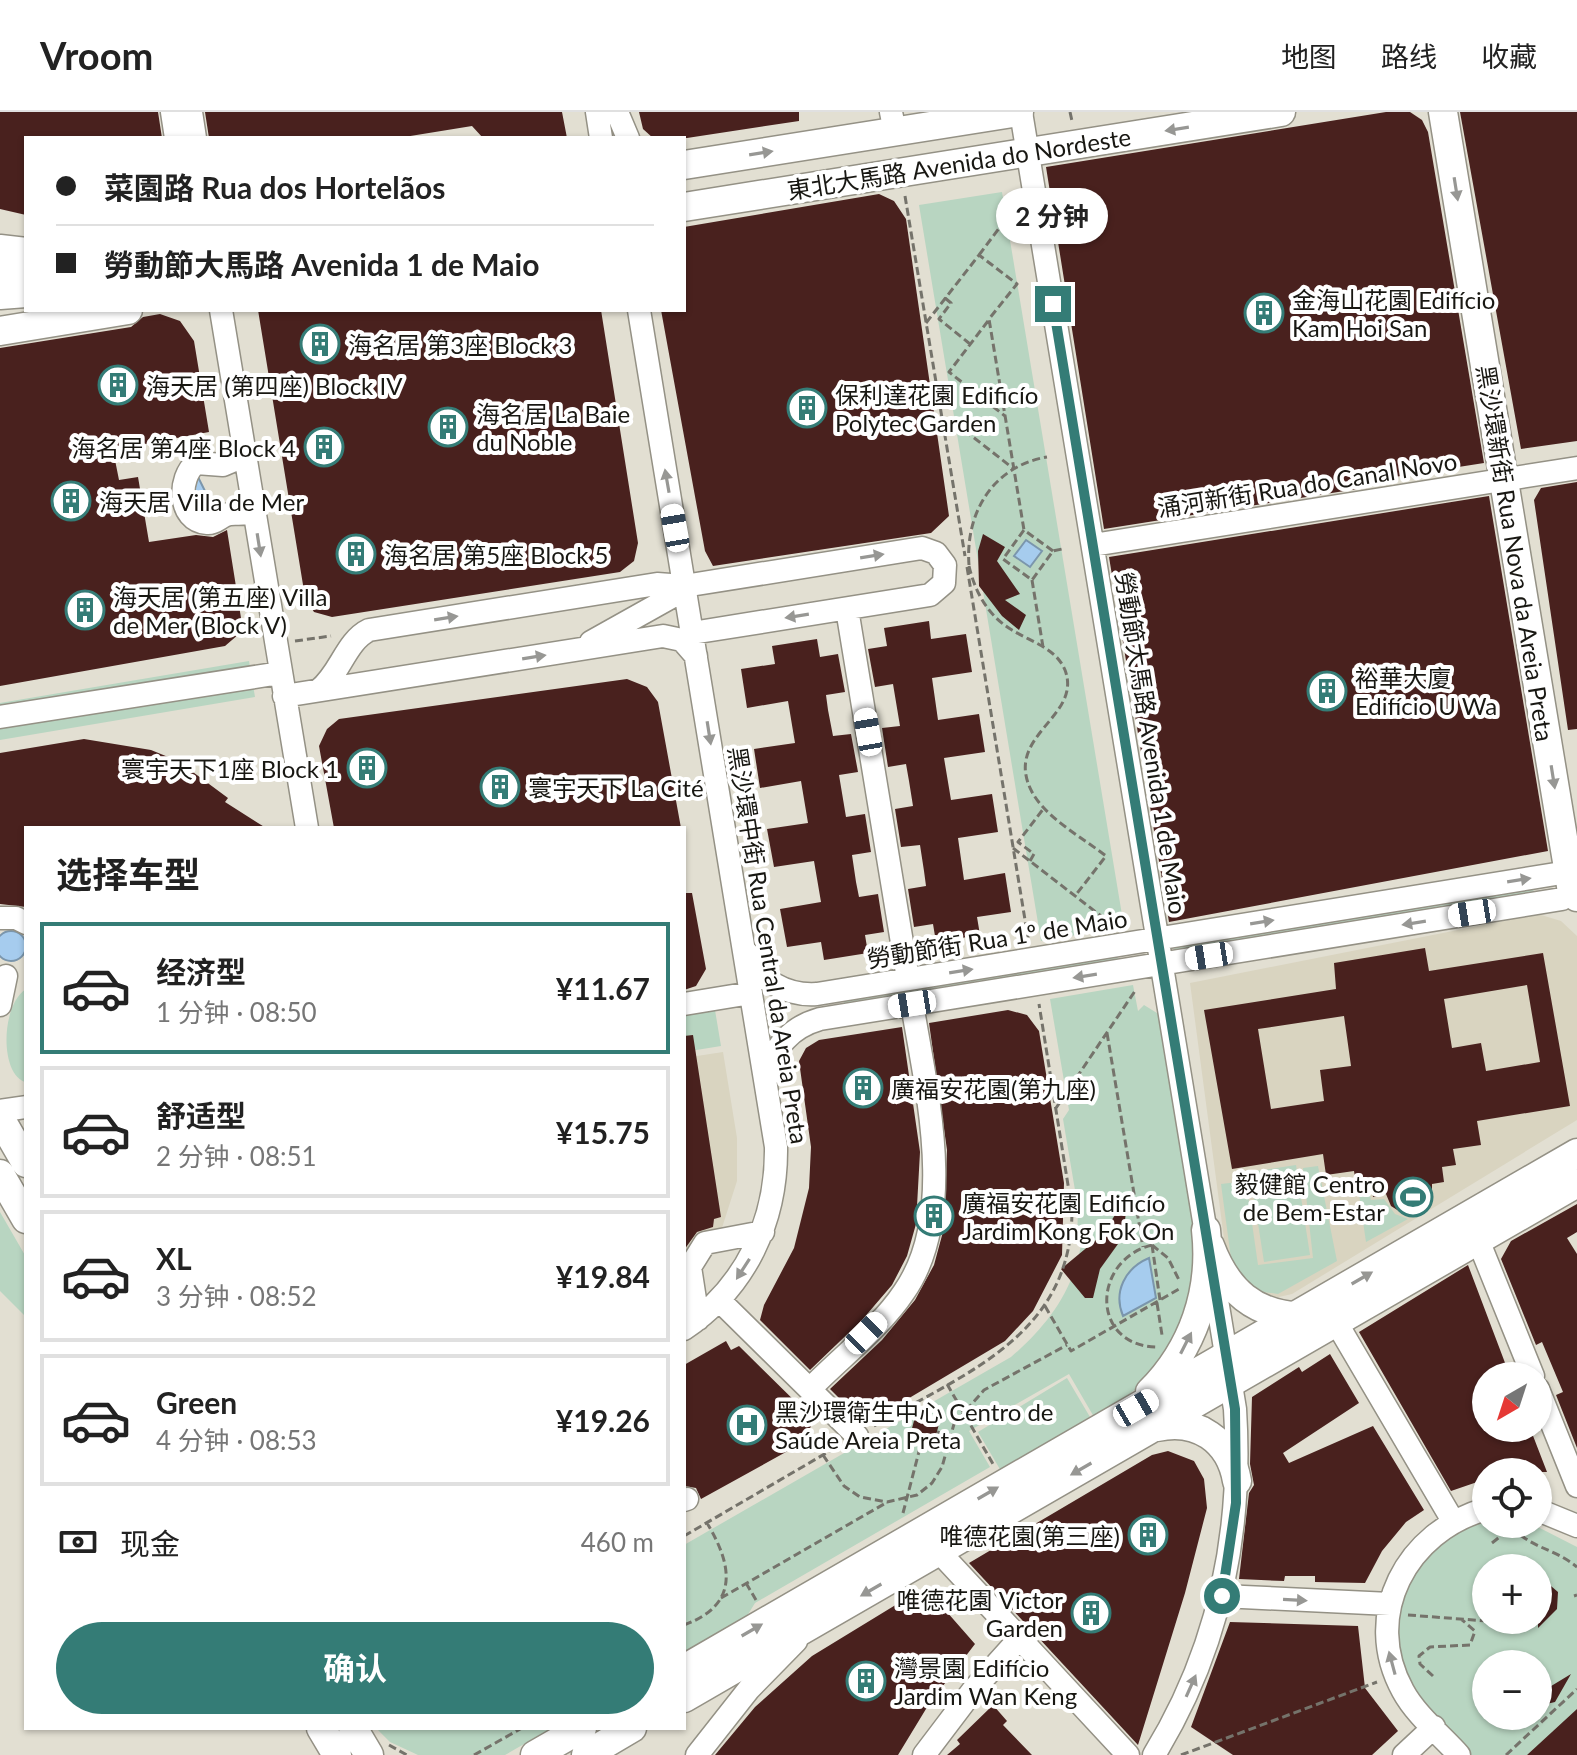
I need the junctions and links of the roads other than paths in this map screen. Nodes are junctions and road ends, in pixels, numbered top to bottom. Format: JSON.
{"nodes":[{"id":1,"x":172,"y":112,"type":"edge"},
{"id":2,"x":191,"y":112,"type":"edge"},
{"id":3,"x":597,"y":112,"type":"edge"},
{"id":4,"x":617,"y":112,"type":"edge"},
{"id":5,"x":1020,"y":112,"type":"edge"},
{"id":6,"x":1281,"y":112,"type":"edge"},
{"id":7,"x":1443,"y":112,"type":"edge"},
{"id":8,"x":893,"y":122,"type":"edge"},
{"id":9,"x":176,"y":136,"type":"edge"},
{"id":10,"x":195,"y":136,"type":"edge"},
{"id":11,"x":601,"y":136,"type":"edge"},
{"id":12,"x":627,"y":136,"type":"edge"},
{"id":13,"x":1028,"y":152,"type":"junction"},
{"id":14,"x":686,"y":165,"type":"edge"},
{"id":15,"x":686,"y":207,"type":"edge"},
{"id":16,"x":0,"y":249,"type":"edge"},
{"id":17,"x":18,"y":273,"type":"edge"},
{"id":18,"x":0,"y":289,"type":"edge"},
{"id":19,"x":0,"y":295,"type":"edge"},
{"id":20,"x":116,"y":312,"type":"edge"},
{"id":21,"x":639,"y":312,"type":"edge"},
{"id":22,"x":223,"y":317,"type":"edge"},
{"id":23,"x":0,"y":331,"type":"edge"},
{"id":24,"x":246,"y":462,"type":"junction"},
{"id":25,"x":1577,"y":468,"type":"edge"},
{"id":26,"x":1504,"y":479,"type":"junction"},
{"id":27,"x":253,"y":509,"type":"junction"},
{"id":28,"x":1093,"y":545,"type":"junction"},
{"id":29,"x":684,"y":586,"type":"junction"},
{"id":30,"x":847,"y":609,"type":"junction"},
{"id":31,"x":694,"y":645,"type":"junction"},
{"id":32,"x":576,"y":650,"type":"junction"},
{"id":33,"x":280,"y":673,"type":"junction"},
{"id":34,"x":319,"y":690,"type":"junction"},
{"id":35,"x":284,"y":696,"type":"junction"},
{"id":36,"x":0,"y":717,"type":"edge"},
{"id":37,"x":307,"y":826,"type":"edge"},
{"id":38,"x":1573,"y":879,"type":"edge"},
{"id":39,"x":0,"y":918,"type":"edge"},
{"id":40,"x":24,"y":922,"type":"edge"},
{"id":41,"x":1158,"y":939,"type":"junction"},
{"id":42,"x":743,"y":940,"type":"junction"},
{"id":43,"x":1162,"y":964,"type":"junction"},
{"id":44,"x":11,"y":974,"type":"edge"},
{"id":45,"x":908,"y":979,"type":"junction"},
{"id":46,"x":838,"y":990,"type":"junction"},
{"id":47,"x":751,"y":993,"type":"junction"},
{"id":48,"x":686,"y":1004,"type":"edge"},
{"id":49,"x":912,"y":1004,"type":"junction"},
{"id":50,"x":0,"y":1005,"type":"edge"},
{"id":51,"x":842,"y":1015,"type":"junction"},
{"id":52,"x":768,"y":1094,"type":"junction"},
{"id":53,"x":24,"y":1107,"type":"edge"},
{"id":54,"x":0,"y":1111,"type":"edge"},
{"id":55,"x":0,"y":1118,"type":"edge"},
{"id":56,"x":1577,"y":1153,"type":"edge"},
{"id":57,"x":24,"y":1160,"type":"edge"},
{"id":58,"x":0,"y":1174,"type":"edge"},
{"id":59,"x":1577,"y":1183,"type":"edge"},
{"id":60,"x":24,"y":1216,"type":"edge"},
{"id":61,"x":1206,"y":1230,"type":"junction"},
{"id":62,"x":763,"y":1232,"type":"junction"},
{"id":63,"x":1478,"y":1240,"type":"junction"},
{"id":64,"x":719,"y":1300,"type":"junction"},
{"id":65,"x":1369,"y":1303,"type":"junction"},
{"id":66,"x":1295,"y":1317,"type":"junction"},
{"id":67,"x":1336,"y":1322,"type":"junction"},
{"id":68,"x":691,"y":1324,"type":"edge"},
{"id":69,"x":1527,"y":1362,"type":"edge"},
{"id":70,"x":1229,"y":1369,"type":"junction"},
{"id":71,"x":810,"y":1389,"type":"junction"},
{"id":72,"x":1115,"y":1420,"type":"junction"},
{"id":73,"x":1552,"y":1424,"type":"edge"},
{"id":74,"x":1149,"y":1430,"type":"junction"},
{"id":75,"x":857,"y":1436,"type":"road end"},
{"id":76,"x":1237,"y":1481,"type":"junction"},
{"id":77,"x":1577,"y":1486,"type":"edge"},
{"id":78,"x":1472,"y":1514,"type":"edge"},
{"id":79,"x":1552,"y":1516,"type":"edge"},
{"id":80,"x":1453,"y":1521,"type":"junction"},
{"id":81,"x":1577,"y":1526,"type":"edge"},
{"id":82,"x":930,"y":1542,"type":"junction"},
{"id":83,"x":1222,"y":1596,"type":"junction"},
{"id":84,"x":1389,"y":1609,"type":"junction"},
{"id":85,"x":812,"y":1624,"type":"junction"},
{"id":86,"x":1020,"y":1638,"type":"junction"},
{"id":87,"x":686,"y":1668,"type":"edge"},
{"id":88,"x":686,"y":1697,"type":"edge"},
{"id":89,"x":1434,"y":1727,"type":"junction"},
{"id":90,"x":322,"y":1730,"type":"edge"},
{"id":91,"x":579,"y":1730,"type":"edge"},
{"id":92,"x":629,"y":1730,"type":"edge"},
{"id":93,"x":337,"y":1755,"type":"edge"},
{"id":94,"x":535,"y":1755,"type":"edge"},
{"id":95,"x":586,"y":1755,"type":"edge"},
{"id":96,"x":697,"y":1755,"type":"edge"},
{"id":97,"x":924,"y":1755,"type":"edge"},
{"id":98,"x":1128,"y":1755,"type":"edge"},
{"id":99,"x":1154,"y":1755,"type":"edge"},
{"id":100,"x":1404,"y":1755,"type":"edge"},
{"id":101,"x":1459,"y":1755,"type":"edge"}],
"edges":[{"from":1,"to":9,"type":"street"},
{"from":2,"to":10,"type":"street"},
{"from":3,"to":11,"type":"street"},
{"from":4,"to":12,"type":"street"},
{"from":5,"to":8,"type":"main road","name":"東北大馬路 Avenida do Nordeste"},
{"from":5,"to":13,"type":"street","name":"勞動節大馬路 Avenida 1 de Maio"},
{"from":6,"to":13,"type":"main road","name":"東北大馬路 Avenida do Nordeste","one_way":true},
{"from":7,"to":26,"type":"main road","name":"黑沙環新街 Rua Nova da Areia Preta","one_way":true},
{"from":14,"to":8,"type":"main road","name":"東北大馬路 Avenida do Nordeste","one_way":true},
{"from":13,"to":15,"type":"main road","name":"東北大馬路 Avenida do Nordeste"},
{"from":13,"to":28,"type":"street","name":"勞動節大馬路 Avenida 1 de Maio"},
{"from":16,"to":17,"type":"main road"},
{"from":17,"to":18,"type":"main road"},
{"from":17,"to":19,"type":"main road"},
{"from":20,"to":23,"type":"main road"},
{"from":29,"to":21,"type":"street","name":"黑沙環中街 Rua Central da Areia Preta","one_way":true},
{"from":22,"to":24,"type":"street"},
{"from":24,"to":27,"type":"street"},
{"from":24,"to":27,"type":"street"},
{"from":25,"to":26,"type":"street","name":"涌河新街 Rua do Canal Novo"},
{"from":26,"to":28,"type":"street","name":"涌河新街 Rua do Canal Novo"},
{"from":26,"to":38,"type":"main road","name":"黑沙環新街 Rua Nova da Areia Preta","one_way":true},
{"from":27,"to":33,"type":"street","one_way":true},
{"from":28,"to":41,"type":"street","name":"勞動節大馬路 Avenida 1 de Maio"},
{"from":29,"to":30,"type":"street","one_way":true},
{"from":29,"to":31,"type":"street","name":"黑沙環中街 Rua Central da Areia Preta"},
{"from":29,"to":32,"type":"street"},
{"from":34,"to":29,"type":"street","one_way":true},
{"from":30,"to":31,"type":"street","one_way":true},
{"from":30,"to":45,"type":"street"},
{"from":31,"to":32,"type":"street"},
{"from":31,"to":42,"type":"street","name":"黑沙環中街 Rua Central da Areia Preta","one_way":true},
{"from":34,"to":32,"type":"street","one_way":true},
{"from":33,"to":35,"type":"street"},
{"from":33,"to":36,"type":"street"},
{"from":34,"to":35,"type":"street"},
{"from":35,"to":37,"type":"street"},
{"from":41,"to":38,"type":"street","name":"勞動節街 Rua 1º de Maio","one_way":true},
{"from":38,"to":43,"type":"street","one_way":true},
{"from":39,"to":40,"type":"street"},
{"from":41,"to":43,"type":"street","name":"勞動節大馬路 Avenida 1 de Maio"},
{"from":45,"to":41,"type":"street","name":"勞動節街 Rua 1º de Maio","one_way":true},
{"from":42,"to":46,"type":"street","name":"勞動節街 Rua 1º de Maio"},
{"from":42,"to":47,"type":"street","name":"黑沙環中街 Rua Central da Areia Preta"},
{"from":43,"to":49,"type":"street","one_way":true},
{"from":43,"to":61,"type":"street","name":"勞動節大馬路 Avenida 1 de Maio"},
{"from":44,"to":50,"type":"street"},
{"from":45,"to":46,"type":"street","name":"勞動節街 Rua 1º de Maio"},
{"from":46,"to":51,"type":"street"},
{"from":47,"to":48,"type":"street"},
{"from":47,"to":52,"type":"street","name":"黑沙環中街 Rua Central da Areia Preta"},
{"from":49,"to":51,"type":"street"},
{"from":49,"to":71,"type":"street"},
{"from":51,"to":52,"type":"street"},
{"from":52,"to":62,"type":"street","name":"黑沙環中街 Rua Central da Areia Preta"},
{"from":53,"to":54,"type":"street"},
{"from":55,"to":57,"type":"main road"},
{"from":66,"to":56,"type":"main road","one_way":true},
{"from":58,"to":60,"type":"main road"},
{"from":59,"to":63,"type":"main road"},
{"from":61,"to":66,"type":"main road"},
{"from":61,"to":70,"type":"street","name":"勞動節大馬路 Avenida 1 de Maio"},
{"from":72,"to":61,"type":"main road","one_way":true},
{"from":62,"to":64,"type":"street","name":"黑沙環中街 Rua Central da Areia Preta","one_way":true},
{"from":62,"to":68,"type":"street"},
{"from":63,"to":65,"type":"main road"},
{"from":63,"to":69,"type":"street"},
{"from":64,"to":68,"type":"street","name":"黑沙環中街 Rua Central da Areia Preta"},
{"from":64,"to":71,"type":"street"},
{"from":65,"to":66,"type":"main road"},
{"from":65,"to":67,"type":"main road"},
{"from":66,"to":70,"type":"main road"},
{"from":67,"to":70,"type":"main road"},
{"from":67,"to":80,"type":"street"},
{"from":70,"to":72,"type":"main road"},
{"from":70,"to":74,"type":"main road"},
{"from":70,"to":76,"type":"street","name":"勞動節大馬路 Avenida 1 de Maio"},
{"from":71,"to":75,"type":"street"},
{"from":82,"to":72,"type":"main road","one_way":true},
{"from":73,"to":77,"type":"street"},
{"from":74,"to":76,"type":"main road"},
{"from":74,"to":82,"type":"main road","one_way":true},
{"from":76,"to":83,"type":"street","name":"勞動節大馬路 Avenida 1 de Maio"},
{"from":78,"to":80,"type":"street"},
{"from":79,"to":81,"type":"street"},
{"from":80,"to":84,"type":"street"},
{"from":82,"to":85,"type":"main road","one_way":true},
{"from":82,"to":86,"type":"street"},
{"from":87,"to":82,"type":"main road","one_way":true},
{"from":83,"to":84,"type":"street","one_way":true},
{"from":99,"to":83,"type":"street","name":"勞動節大馬路 Avenida 1 de Maio","one_way":true},
{"from":89,"to":84,"type":"street","one_way":true},
{"from":85,"to":88,"type":"main road"},
{"from":85,"to":96,"type":"street"},
{"from":86,"to":97,"type":"street"},
{"from":86,"to":98,"type":"street"},
{"from":89,"to":100,"type":"street"},
{"from":89,"to":101,"type":"street"},
{"from":90,"to":93,"type":"main road"},
{"from":91,"to":94,"type":"main road"},
{"from":92,"to":95,"type":"main road"}]}
